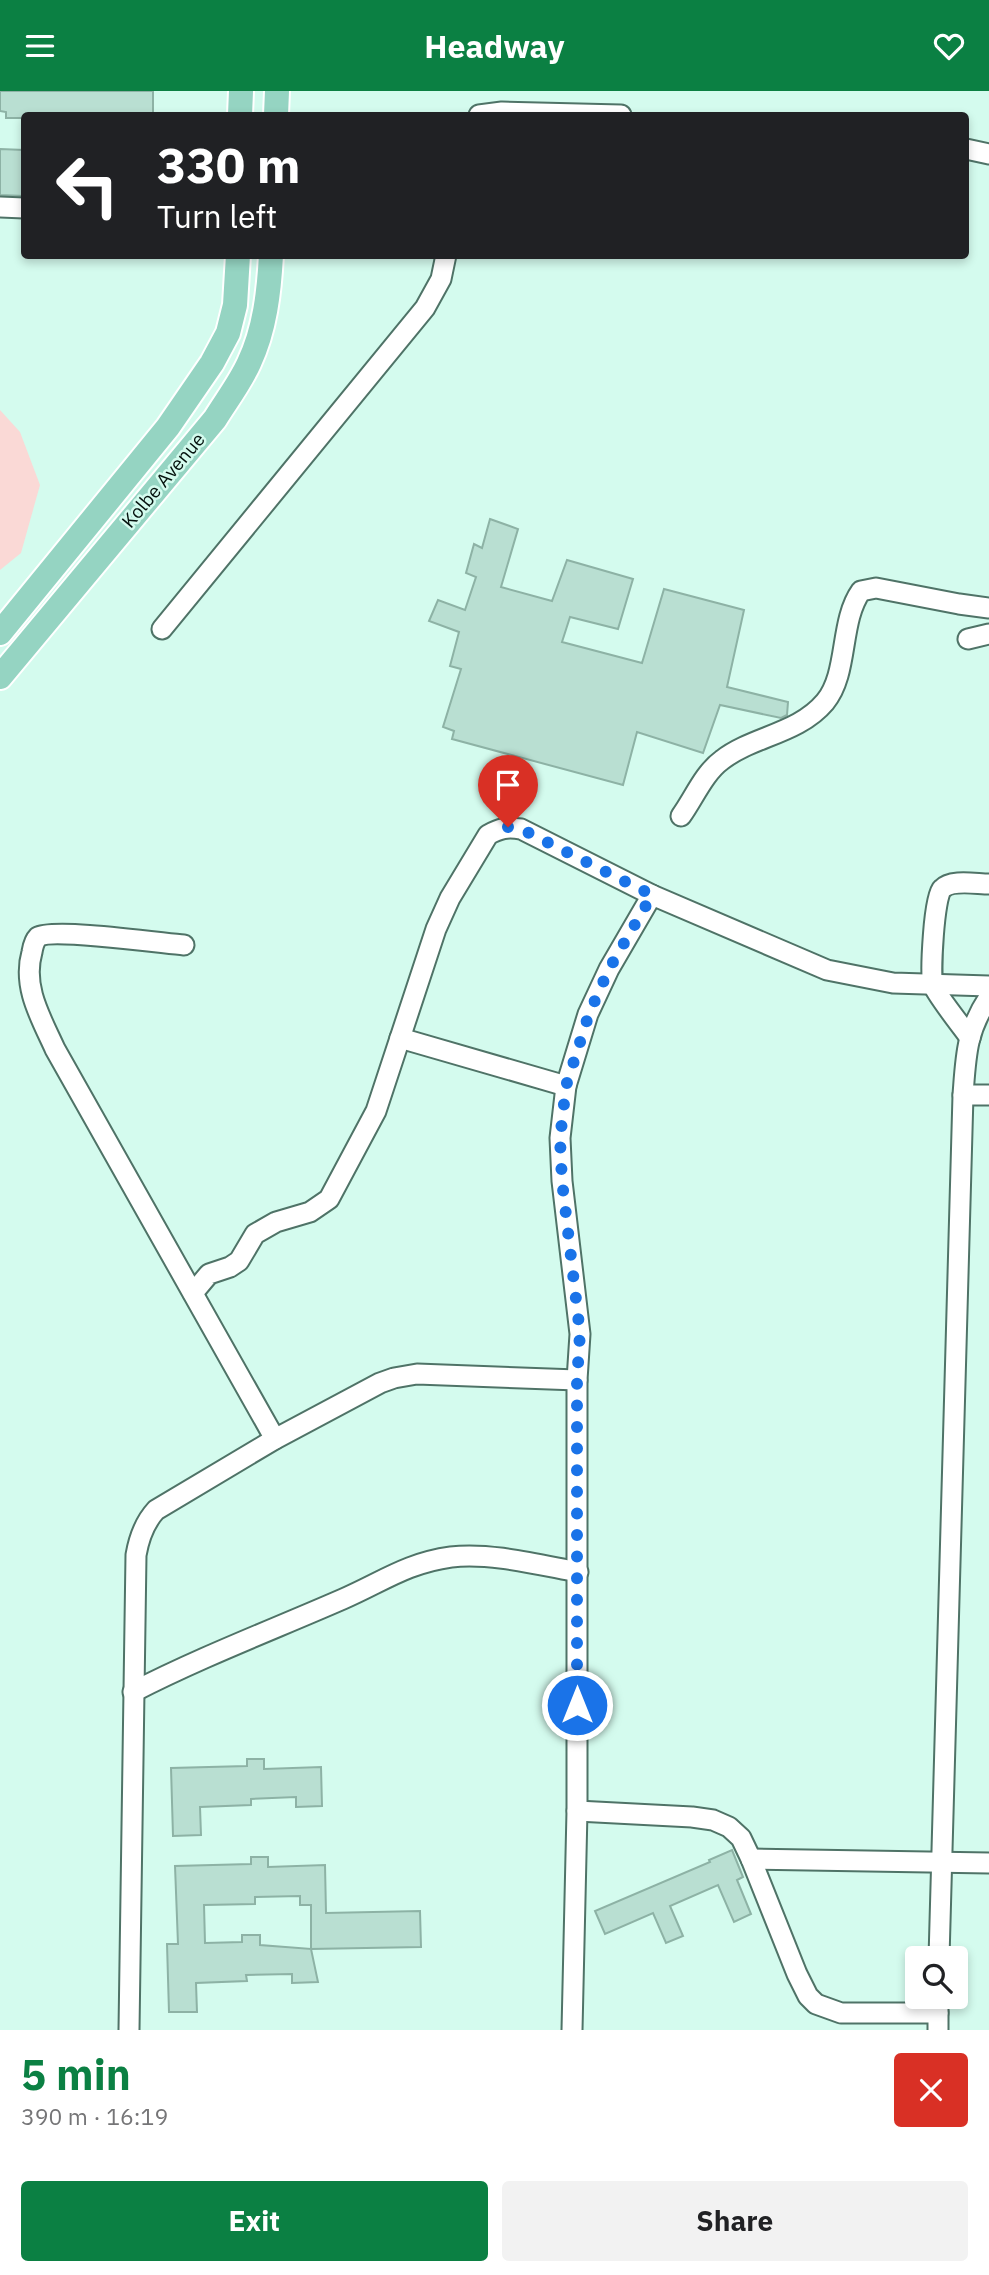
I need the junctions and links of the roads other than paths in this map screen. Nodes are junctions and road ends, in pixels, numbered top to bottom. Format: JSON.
{"nodes":[{"id":1,"x":241,"y":91,"type":"edge"},
{"id":2,"x":277,"y":91,"type":"edge"},
{"id":3,"x":240,"y":112,"type":"edge"},
{"id":4,"x":276,"y":112,"type":"edge"},
{"id":5,"x":969,"y":150,"type":"edge"},
{"id":6,"x":989,"y":154,"type":"edge"},
{"id":7,"x":0,"y":208,"type":"edge"},
{"id":8,"x":21,"y":208,"type":"edge"},
{"id":9,"x":238,"y":259,"type":"edge"},
{"id":10,"x":271,"y":259,"type":"edge"},
{"id":11,"x":445,"y":259,"type":"edge"},
{"id":12,"x":989,"y":608,"type":"edge"},
{"id":13,"x":162,"y":629,"type":"dead end"},
{"id":14,"x":0,"y":633,"type":"edge"},
{"id":15,"x":989,"y":634,"type":"edge"},
{"id":16,"x":968,"y":639,"type":"dead end"},
{"id":17,"x":0,"y":677,"type":"edge"},
{"id":18,"x":681,"y":816,"type":"dead end"},
{"id":19,"x":989,"y":884,"type":"edge"},
{"id":20,"x":652,"y":895,"type":"junction"},
{"id":21,"x":184,"y":945,"type":"dead end"},
{"id":22,"x":933,"y":985,"type":"junction"},
{"id":23,"x":989,"y":986,"type":"edge"},
{"id":24,"x":989,"y":997,"type":"edge"},
{"id":25,"x":400,"y":1038,"type":"junction"},
{"id":26,"x":970,"y":1038,"type":"junction"},
{"id":27,"x":566,"y":1086,"type":"junction"},
{"id":28,"x":963,"y":1095,"type":"junction"},
{"id":29,"x":989,"y":1095,"type":"edge"},
{"id":30,"x":193,"y":1293,"type":"junction"},
{"id":31,"x":577,"y":1380,"type":"junction"},
{"id":32,"x":275,"y":1439,"type":"junction"},
{"id":33,"x":578,"y":1572,"type":"junction"},
{"id":34,"x":133,"y":1692,"type":"junction"},
{"id":35,"x":577,"y":1811,"type":"junction"},
{"id":36,"x":751,"y":1859,"type":"junction"},
{"id":37,"x":942,"y":1863,"type":"junction"},
{"id":38,"x":989,"y":1863,"type":"edge"},
{"id":39,"x":939,"y":1946,"type":"edge"},
{"id":40,"x":938,"y":2013,"type":"edge"},
{"id":41,"x":129,"y":2030,"type":"edge"},
{"id":42,"x":572,"y":2030,"type":"edge"}],
"edges":[{"from":1,"to":3,"type":"main road"},
{"from":2,"to":4,"type":"main road"},
{"from":5,"to":6,"type":"street"},
{"from":7,"to":8,"type":"street"},
{"from":9,"to":14,"type":"main road","name":"Kolbe Avenue"},
{"from":10,"to":17,"type":"main road","name":"Kolbe Avenue"},
{"from":11,"to":13,"type":"street"},
{"from":12,"to":18,"type":"street"},
{"from":15,"to":16,"type":"street"},
{"from":19,"to":22,"type":"street"},
{"from":20,"to":22,"type":"street"},
{"from":20,"to":25,"type":"street"},
{"from":20,"to":27,"type":"street"},
{"from":21,"to":30,"type":"street"},
{"from":22,"to":23,"type":"street"},
{"from":22,"to":26,"type":"street"},
{"from":24,"to":26,"type":"street"},
{"from":25,"to":27,"type":"street"},
{"from":25,"to":30,"type":"street"},
{"from":26,"to":28,"type":"street"},
{"from":27,"to":31,"type":"street"},
{"from":28,"to":29,"type":"street"},
{"from":28,"to":37,"type":"street"},
{"from":30,"to":32,"type":"street"},
{"from":31,"to":32,"type":"street"},
{"from":31,"to":33,"type":"street"},
{"from":32,"to":34,"type":"street"},
{"from":33,"to":34,"type":"street"},
{"from":33,"to":35,"type":"street"},
{"from":34,"to":41,"type":"street"},
{"from":35,"to":36,"type":"street"},
{"from":35,"to":42,"type":"street"},
{"from":36,"to":37,"type":"street"},
{"from":36,"to":40,"type":"street"},
{"from":37,"to":38,"type":"street"},
{"from":37,"to":39,"type":"street"}]}
